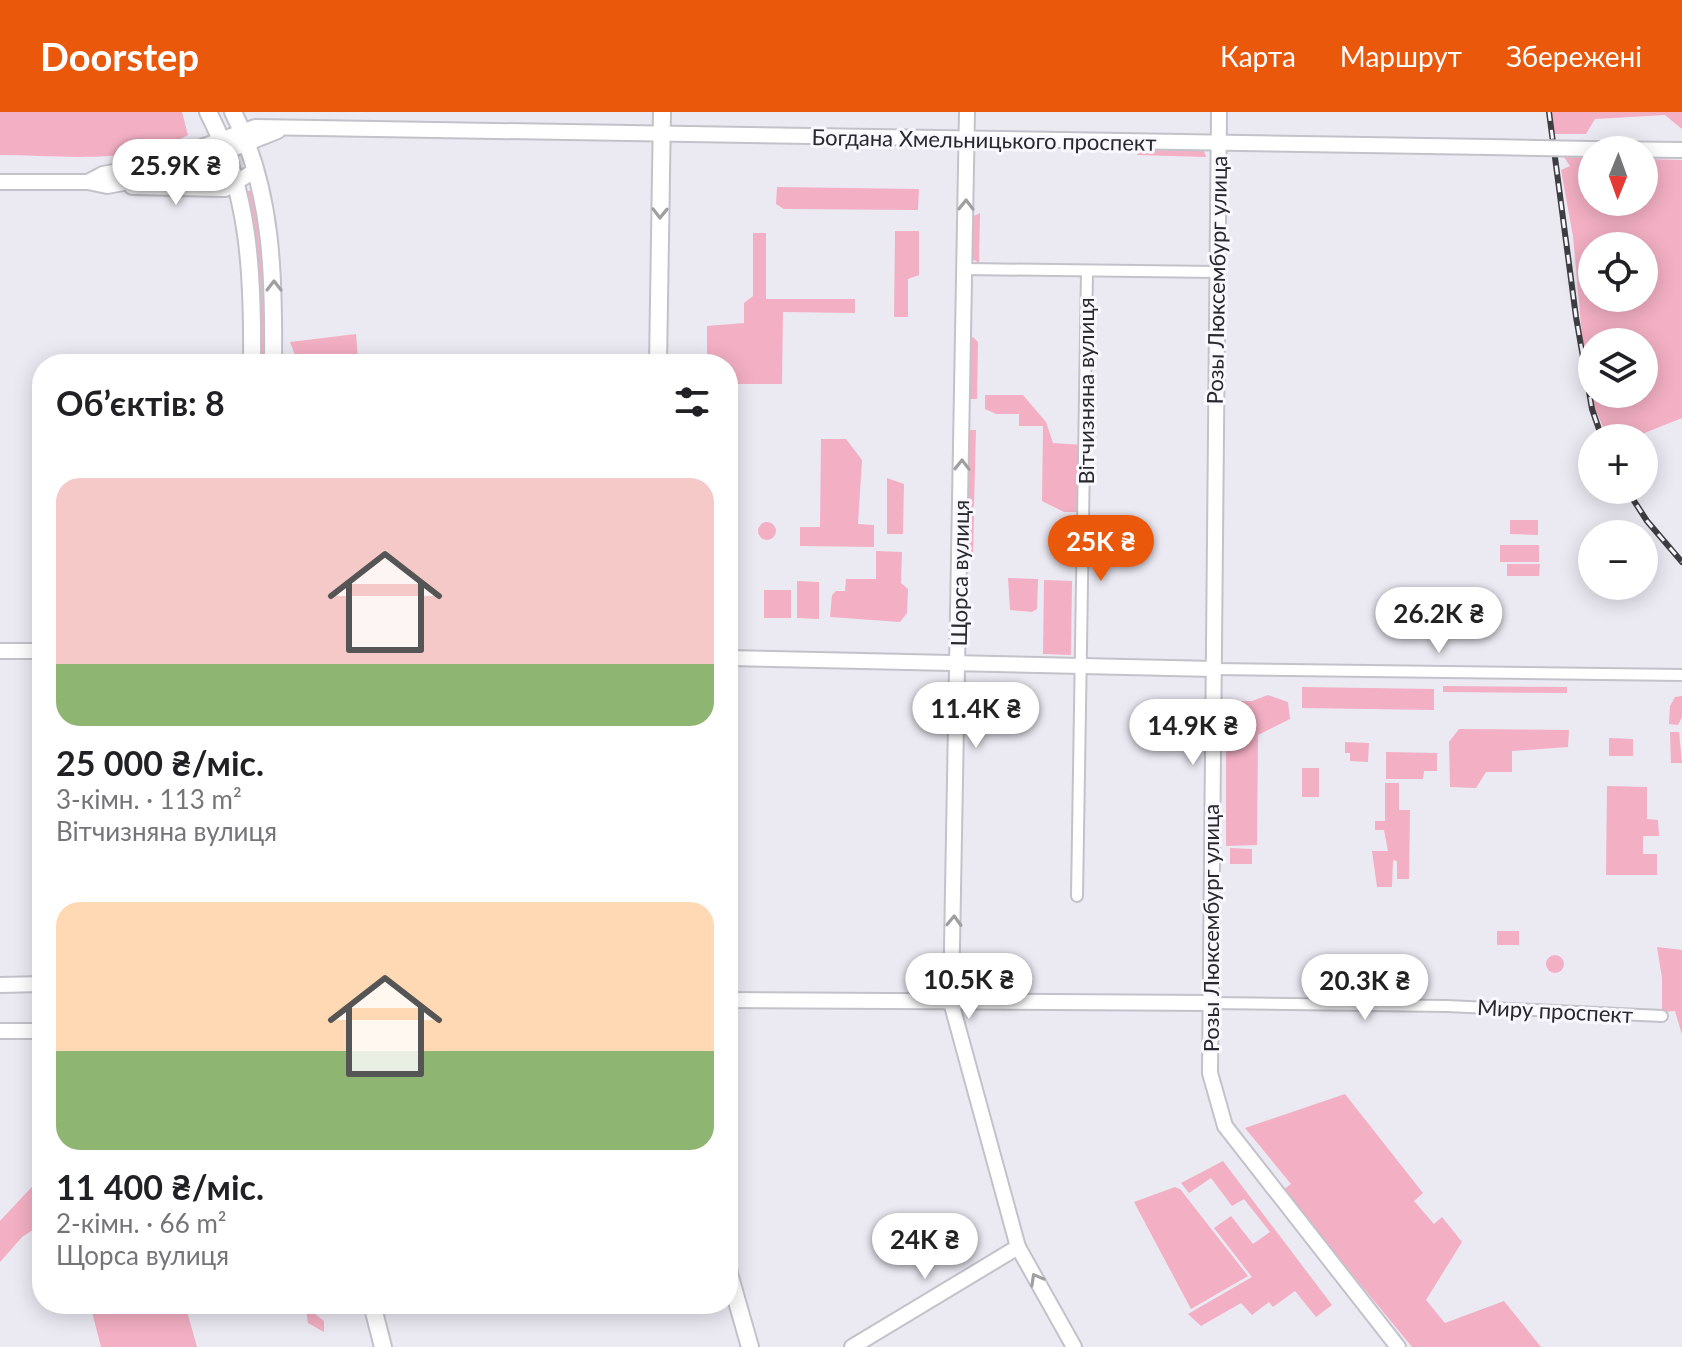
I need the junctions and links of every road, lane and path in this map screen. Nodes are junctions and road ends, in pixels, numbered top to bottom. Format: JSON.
{"nodes":[{"id":1,"x":208,"y":112,"type":"edge"},
{"id":2,"x":233,"y":112,"type":"edge"},
{"id":3,"x":662,"y":112,"type":"edge"},
{"id":4,"x":967,"y":112,"type":"edge"},
{"id":5,"x":1219,"y":112,"type":"edge"},
{"id":6,"x":662,"y":135,"type":"junction"},
{"id":7,"x":246,"y":137,"type":"junction"},
{"id":8,"x":967,"y":140,"type":"junction"},
{"id":9,"x":1219,"y":144,"type":"junction"},
{"id":10,"x":224,"y":146,"type":"junction"},
{"id":11,"x":1578,"y":149,"type":"edge"},
{"id":12,"x":1658,"y":150,"type":"edge"},
{"id":13,"x":1682,"y":150,"type":"edge"},
{"id":14,"x":256,"y":170,"type":"junction"},
{"id":15,"x":0,"y":182,"type":"edge"},
{"id":16,"x":88,"y":182,"type":"junction"},
{"id":17,"x":237,"y":184,"type":"junction"},
{"id":18,"x":107,"y":186,"type":"junction"},
{"id":19,"x":965,"y":269,"type":"junction"},
{"id":20,"x":1087,"y":271,"type":"junction"},
{"id":21,"x":1217,"y":272,"type":"junction"},
{"id":22,"x":252,"y":354,"type":"edge"},
{"id":23,"x":273,"y":354,"type":"edge"},
{"id":24,"x":658,"y":354,"type":"edge"},
{"id":25,"x":0,"y":651,"type":"edge"},
{"id":26,"x":32,"y":651,"type":"edge"},
{"id":27,"x":738,"y":658,"type":"edge"},
{"id":28,"x":958,"y":664,"type":"junction"},
{"id":29,"x":1080,"y":666,"type":"junction"},
{"id":30,"x":1214,"y":669,"type":"junction"},
{"id":31,"x":1682,"y":675,"type":"edge"},
{"id":32,"x":1077,"y":896,"type":"dead end"},
{"id":33,"x":32,"y":984,"type":"edge"},
{"id":34,"x":0,"y":985,"type":"edge"},
{"id":35,"x":738,"y":1000,"type":"edge"},
{"id":36,"x":951,"y":1002,"type":"junction"},
{"id":37,"x":1209,"y":1003,"type":"junction"},
{"id":38,"x":1662,"y":1016,"type":"dead end"},
{"id":39,"x":0,"y":1031,"type":"edge"},
{"id":40,"x":32,"y":1031,"type":"edge"},
{"id":41,"x":1018,"y":1247,"type":"junction"},
{"id":42,"x":738,"y":1305,"type":"edge"},
{"id":43,"x":375,"y":1314,"type":"edge"},
{"id":44,"x":383,"y":1347,"type":"edge"},
{"id":45,"x":750,"y":1347,"type":"edge"},
{"id":46,"x":852,"y":1347,"type":"edge"},
{"id":47,"x":1074,"y":1347,"type":"edge"},
{"id":48,"x":1398,"y":1347,"type":"edge"}],
"edges":[{"from":1,"to":10,"type":"main road"},
{"from":2,"to":7,"type":"main road"},
{"from":3,"to":6,"type":"main road"},
{"from":4,"to":8,"type":"street","name":"Щорса вулиця"},
{"from":5,"to":9,"type":"street","name":"Розы Люксембург улица"},
{"from":6,"to":7,"type":"street","name":"Богдана Хмельницького проспект"},
{"from":6,"to":8,"type":"street","name":"Богдана Хмельницького проспект"},
{"from":6,"to":24,"type":"main road","one_way":true},
{"from":7,"to":10,"type":"street","name":"Богдана Хмельницького проспект"},
{"from":7,"to":14,"type":"main road"},
{"from":8,"to":9,"type":"street","name":"Богдана Хмельницького проспект"},
{"from":19,"to":8,"type":"street","name":"Щорса вулиця","one_way":true},
{"from":9,"to":11,"type":"street","name":"Богдана Хмельницького проспект","bridge":true},
{"from":9,"to":21,"type":"street","name":"Розы Люксембург улица"},
{"from":10,"to":16,"type":"street","name":"Богдана Хмельницького проспект"},
{"from":10,"to":17,"type":"main road"},
{"from":10,"to":18,"type":"street","name":"Богдана Хмельницького проспект"},
{"from":12,"to":13,"type":"street","name":"Богдана Хмельницького проспект"},
{"from":14,"to":17,"type":"street"},
{"from":23,"to":14,"type":"main road","one_way":true},
{"from":15,"to":16,"type":"street","name":"Богдана Хмельницького проспект"},
{"from":16,"to":18,"type":"street","name":"Богдана Хмельницького проспект"},
{"from":17,"to":18,"type":"street"},
{"from":17,"to":22,"type":"main road"},
{"from":19,"to":20,"type":"street","name":"Вітчизняна вулиця"},
{"from":28,"to":19,"type":"street","name":"Щорса вулиця","one_way":true},
{"from":20,"to":21,"type":"street","name":"Вітчизняна вулиця"},
{"from":20,"to":29,"type":"street","name":"Вітчизняна вулиця"},
{"from":21,"to":30,"type":"street","name":"Розы Люксембург улица"},
{"from":25,"to":26,"type":"street"},
{"from":27,"to":28,"type":"street"},
{"from":28,"to":29,"type":"street"},
{"from":36,"to":28,"type":"street","name":"Щорса вулиця","one_way":true},
{"from":29,"to":30,"type":"street"},
{"from":29,"to":32,"type":"street","name":"Вітчизняна вулиця"},
{"from":30,"to":31,"type":"street"},
{"from":30,"to":37,"type":"street","name":"Розы Люксембург улица"},
{"from":33,"to":34,"type":"street"},
{"from":35,"to":36,"type":"street","name":"Миру проспект"},
{"from":36,"to":37,"type":"street","name":"Миру проспект"},
{"from":36,"to":41,"type":"street","name":"Щорса вулиця"},
{"from":37,"to":38,"type":"street","name":"Миру проспект"},
{"from":37,"to":48,"type":"street","name":"Розы Люксембург улица"},
{"from":39,"to":40,"type":"street"},
{"from":41,"to":46,"type":"street"},
{"from":47,"to":41,"type":"street","name":"Щорса вулиця","one_way":true},
{"from":42,"to":45,"type":"main road"},
{"from":43,"to":44,"type":"main road"}]}
